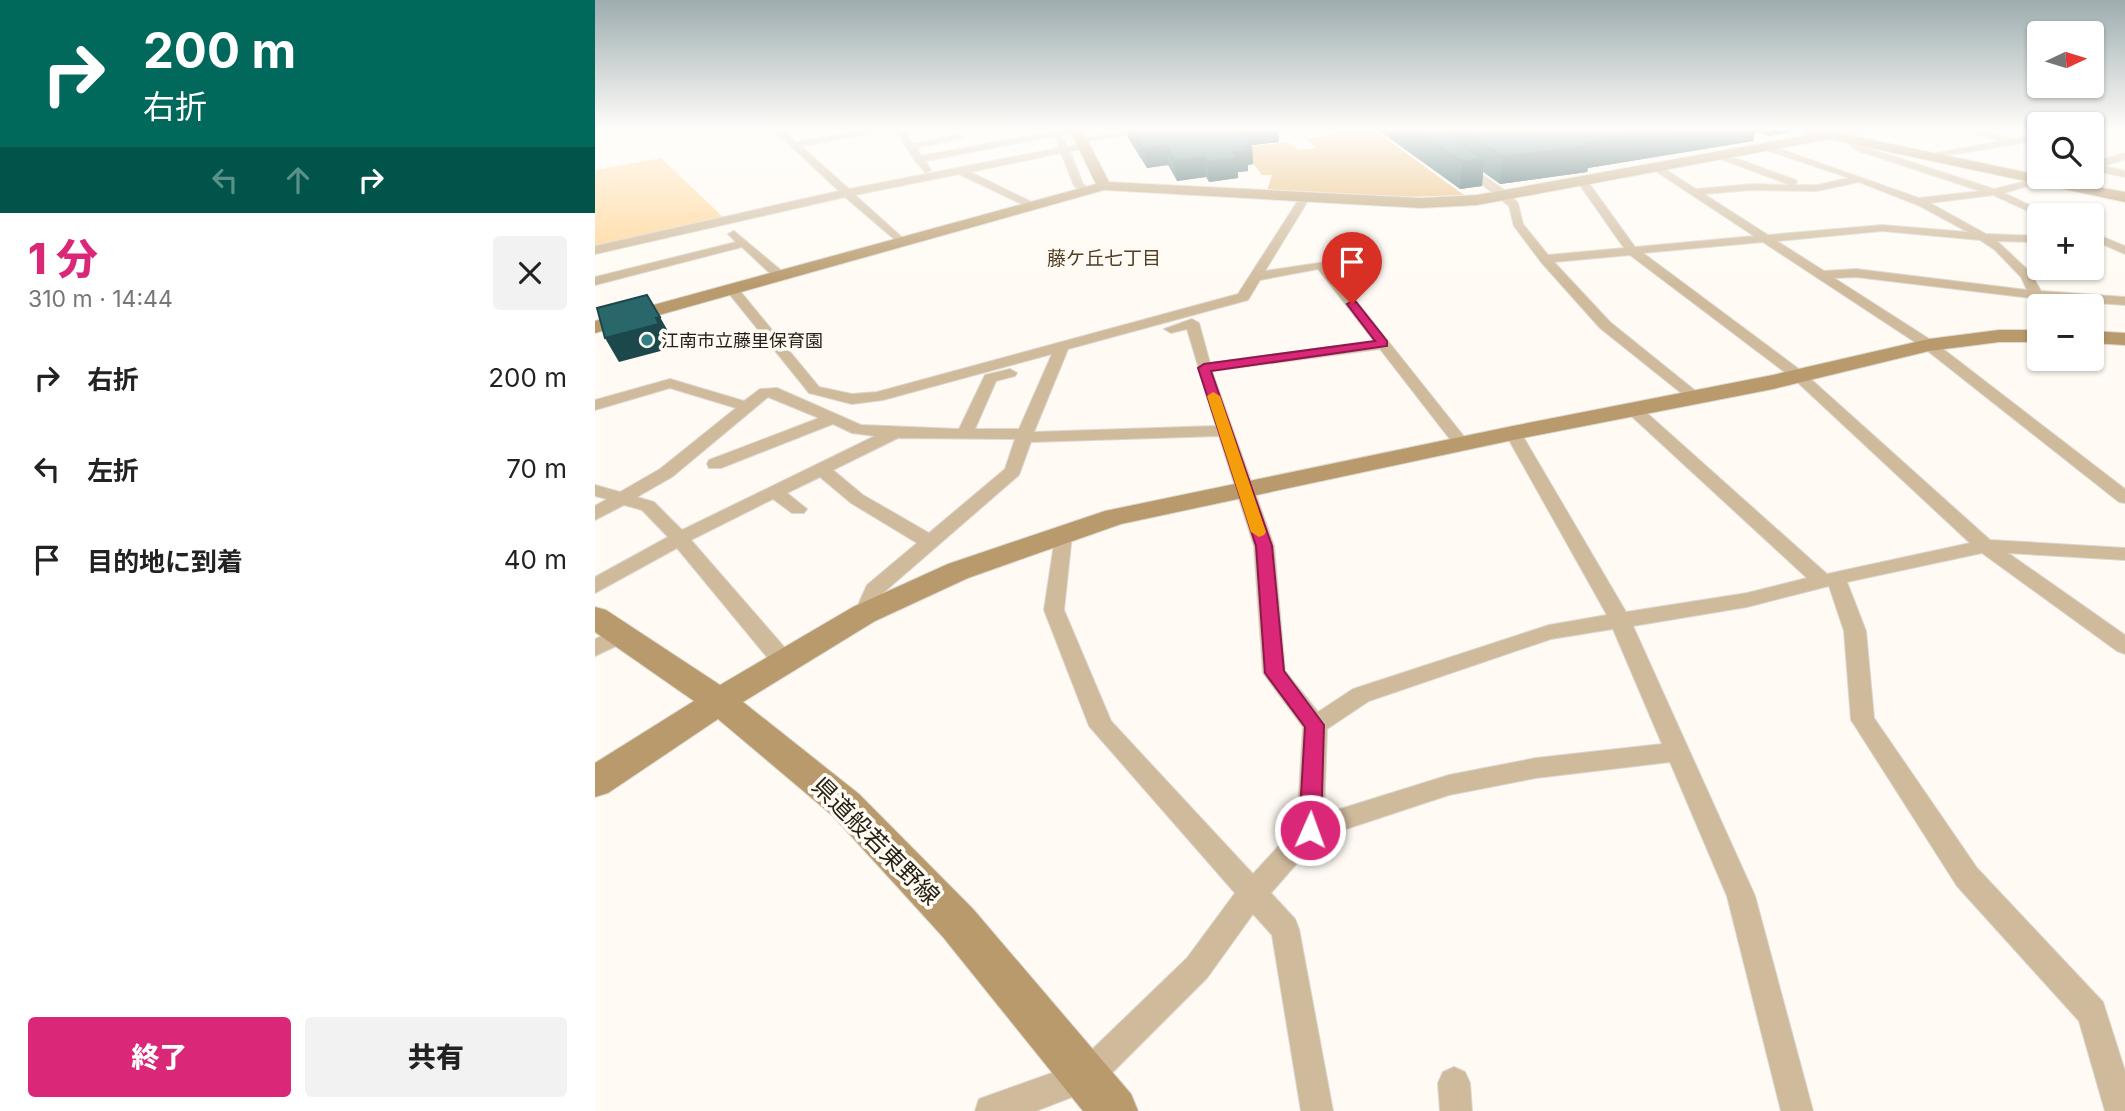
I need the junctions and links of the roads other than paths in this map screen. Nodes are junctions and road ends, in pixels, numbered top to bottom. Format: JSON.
{"nodes":[{"id":1,"x":837,"y":182,"type":"edge"},
{"id":2,"x":900,"y":182,"type":"edge"},
{"id":3,"x":982,"y":182,"type":"edge"},
{"id":4,"x":1078,"y":182,"type":"edge"},
{"id":5,"x":1101,"y":182,"type":"edge"},
{"id":6,"x":1486,"y":182,"type":"edge"},
{"id":7,"x":1577,"y":182,"type":"edge"},
{"id":8,"x":1583,"y":182,"type":"edge"},
{"id":9,"x":1678,"y":182,"type":"edge"},
{"id":10,"x":1791,"y":182,"type":"edge"},
{"id":11,"x":1842,"y":182,"type":"edge"},
{"id":12,"x":1865,"y":182,"type":"edge"},
{"id":13,"x":1963,"y":182,"type":"edge"},
{"id":14,"x":2027,"y":183,"type":"edge"},
{"id":15,"x":1104,"y":186,"type":"junction"},
{"id":16,"x":1808,"y":188,"type":"junction"},
{"id":17,"x":2093,"y":189,"type":"edge"},
{"id":18,"x":1086,"y":191,"type":"junction"},
{"id":19,"x":849,"y":192,"type":"junction"},
{"id":20,"x":1693,"y":192,"type":"junction"},
{"id":21,"x":1994,"y":192,"type":"junction"},
{"id":22,"x":1505,"y":195,"type":"junction"},
{"id":23,"x":2125,"y":197,"type":"edge"},
{"id":24,"x":1304,"y":199,"type":"junction"},
{"id":25,"x":1921,"y":201,"type":"junction"},
{"id":26,"x":1032,"y":206,"type":"junction"},
{"id":27,"x":2027,"y":207,"type":"edge"},
{"id":28,"x":721,"y":221,"type":"junction"},
{"id":29,"x":2104,"y":236,"type":"edge"},
{"id":30,"x":1763,"y":237,"type":"junction"},
{"id":31,"x":1984,"y":237,"type":"junction"},
{"id":32,"x":2125,"y":237,"type":"edge"},
{"id":33,"x":2027,"y":239,"type":"edge"},
{"id":34,"x":2104,"y":241,"type":"edge"},
{"id":35,"x":901,"y":242,"type":"junction"},
{"id":36,"x":744,"y":243,"type":"junction"},
{"id":37,"x":595,"y":250,"type":"edge"},
{"id":38,"x":1631,"y":250,"type":"junction"},
{"id":39,"x":2125,"y":250,"type":"edge"},
{"id":40,"x":1545,"y":259,"type":"junction"},
{"id":41,"x":779,"y":275,"type":"junction"},
{"id":42,"x":1819,"y":275,"type":"junction"},
{"id":43,"x":1255,"y":277,"type":"junction"},
{"id":44,"x":595,"y":281,"type":"edge"},
{"id":45,"x":731,"y":288,"type":"junction"},
{"id":46,"x":2036,"y":294,"type":"edge"},
{"id":47,"x":2027,"y":299,"type":"edge"},
{"id":48,"x":2104,"y":301,"type":"edge"},
{"id":49,"x":2125,"y":301,"type":"edge"},
{"id":50,"x":595,"y":327,"type":"edge"},
{"id":51,"x":2027,"y":336,"type":"edge"},
{"id":52,"x":2104,"y":338,"type":"edge"},
{"id":53,"x":2125,"y":339,"type":"edge"},
{"id":54,"x":1383,"y":344,"type":"junction"},
{"id":55,"x":1929,"y":345,"type":"junction"},
{"id":56,"x":1060,"y":353,"type":"junction"},
{"id":57,"x":1204,"y":368,"type":"junction"},
{"id":58,"x":1799,"y":376,"type":"junction"},
{"id":59,"x":1695,"y":397,"type":"junction"},
{"id":60,"x":595,"y":405,"type":"edge"},
{"id":61,"x":747,"y":407,"type":"junction"},
{"id":62,"x":1633,"y":409,"type":"junction"},
{"id":63,"x":832,"y":419,"type":"junction"},
{"id":64,"x":966,"y":430,"type":"dead end"},
{"id":65,"x":1224,"y":431,"type":"junction"},
{"id":66,"x":895,"y":433,"type":"junction"},
{"id":67,"x":1513,"y":433,"type":"junction"},
{"id":68,"x":1028,"y":436,"type":"junction"},
{"id":69,"x":1462,"y":444,"type":"junction"},
{"id":70,"x":715,"y":464,"type":"dead end"},
{"id":71,"x":821,"y":469,"type":"junction"},
{"id":72,"x":595,"y":490,"type":"edge"},
{"id":73,"x":1243,"y":490,"type":"junction"},
{"id":74,"x":774,"y":492,"type":"junction"},
{"id":75,"x":623,"y":497,"type":"junction"},
{"id":76,"x":2125,"y":498,"type":"edge"},
{"id":77,"x":798,"y":509,"type":"dead end"},
{"id":78,"x":595,"y":514,"type":"edge"},
{"id":79,"x":1063,"y":535,"type":"junction"},
{"id":80,"x":680,"y":539,"type":"junction"},
{"id":81,"x":930,"y":542,"type":"junction"},
{"id":82,"x":1985,"y":546,"type":"junction"},
{"id":83,"x":2125,"y":554,"type":"edge"},
{"id":84,"x":1829,"y":580,"type":"junction"},
{"id":85,"x":595,"y":586,"type":"edge"},
{"id":86,"x":864,"y":614,"type":"junction"},
{"id":87,"x":1620,"y":620,"type":"junction"},
{"id":88,"x":604,"y":633,"type":"edge"},
{"id":89,"x":2125,"y":646,"type":"edge"},
{"id":90,"x":784,"y":662,"type":"junction"},
{"id":91,"x":719,"y":701,"type":"junction"},
{"id":92,"x":1315,"y":725,"type":"junction"},
{"id":93,"x":1677,"y":752,"type":"junction"},
{"id":94,"x":595,"y":782,"type":"edge"},
{"id":95,"x":1310,"y":830,"type":"junction"},
{"id":96,"x":1253,"y":894,"type":"junction"},
{"id":97,"x":1087,"y":1076,"type":"junction"},
{"id":98,"x":991,"y":1111,"type":"edge"},
{"id":99,"x":1114,"y":1111,"type":"edge"},
{"id":100,"x":1317,"y":1111,"type":"edge"},
{"id":101,"x":1797,"y":1111,"type":"edge"},
{"id":102,"x":2121,"y":1111,"type":"edge"}],
"edges":[{"from":1,"to":19,"type":"street"},
{"from":2,"to":19,"type":"street"},
{"from":3,"to":26,"type":"street"},
{"from":4,"to":18,"type":"street"},
{"from":5,"to":15,"type":"street"},
{"from":6,"to":22,"type":"street"},
{"from":7,"to":22,"type":"street"},
{"from":8,"to":38,"type":"street"},
{"from":9,"to":20,"type":"street"},
{"from":10,"to":16,"type":"street"},
{"from":11,"to":16,"type":"street"},
{"from":12,"to":25,"type":"street"},
{"from":13,"to":21,"type":"street"},
{"from":14,"to":21,"type":"street"},
{"from":15,"to":18,"type":"street"},
{"from":15,"to":24,"type":"street"},
{"from":16,"to":20,"type":"street"},
{"from":17,"to":23,"type":"street"},
{"from":18,"to":26,"type":"street"},
{"from":19,"to":28,"type":"street"},
{"from":19,"to":35,"type":"street"},
{"from":20,"to":30,"type":"street"},
{"from":21,"to":25,"type":"street"},
{"from":21,"to":27,"type":"street"},
{"from":22,"to":24,"type":"street"},
{"from":22,"to":40,"type":"street"},
{"from":24,"to":43,"type":"street"},
{"from":25,"to":31,"type":"street"},
{"from":26,"to":35,"type":"street"},
{"from":28,"to":36,"type":"street"},
{"from":28,"to":37,"type":"street"},
{"from":29,"to":32,"type":"street"},
{"from":30,"to":31,"type":"street"},
{"from":30,"to":38,"type":"street"},
{"from":30,"to":42,"type":"street"},
{"from":31,"to":33,"type":"street"},
{"from":31,"to":46,"type":"street"},
{"from":34,"to":39,"type":"street"},
{"from":35,"to":41,"type":"street"},
{"from":36,"to":41,"type":"street"},
{"from":36,"to":44,"type":"street"},
{"from":38,"to":40,"type":"street"},
{"from":38,"to":58,"type":"street"},
{"from":40,"to":59,"type":"street"},
{"from":41,"to":45,"type":"street"},
{"from":42,"to":47,"type":"street"},
{"from":42,"to":55,"type":"street"},
{"from":43,"to":54,"type":"street"},
{"from":43,"to":56,"type":"street"},
{"from":45,"to":50,"type":"street"},
{"from":45,"to":56,"type":"street"},
{"from":48,"to":49,"type":"street"},
{"from":51,"to":55,"type":"street"},
{"from":52,"to":53,"type":"street"},
{"from":54,"to":57,"type":"street"},
{"from":54,"to":69,"type":"street"},
{"from":55,"to":58,"type":"street"},
{"from":55,"to":76,"type":"street"},
{"from":56,"to":57,"type":"street"},
{"from":56,"to":64,"type":"street"},
{"from":56,"to":68,"type":"street"},
{"from":57,"to":65,"type":"street"},
{"from":58,"to":59,"type":"street"},
{"from":58,"to":82,"type":"street"},
{"from":59,"to":62,"type":"street"},
{"from":60,"to":61,"type":"street"},
{"from":61,"to":63,"type":"street"},
{"from":61,"to":75,"type":"street"},
{"from":62,"to":67,"type":"street"},
{"from":62,"to":84,"type":"street"},
{"from":63,"to":66,"type":"street"},
{"from":63,"to":70,"type":"street"},
{"from":65,"to":68,"type":"street"},
{"from":65,"to":73,"type":"street"},
{"from":66,"to":68,"type":"street"},
{"from":66,"to":71,"type":"street"},
{"from":67,"to":69,"type":"street"},
{"from":67,"to":87,"type":"street"},
{"from":68,"to":81,"type":"street"},
{"from":69,"to":73,"type":"street"},
{"from":71,"to":74,"type":"street"},
{"from":71,"to":81,"type":"street"},
{"from":72,"to":75,"type":"street"},
{"from":73,"to":79,"type":"street"},
{"from":73,"to":92,"type":"street"},
{"from":74,"to":77,"type":"street"},
{"from":74,"to":80,"type":"street"},
{"from":75,"to":78,"type":"street"},
{"from":75,"to":80,"type":"street"},
{"from":79,"to":86,"type":"street"},
{"from":79,"to":96,"type":"street"},
{"from":80,"to":85,"type":"street"},
{"from":80,"to":90,"type":"street"},
{"from":81,"to":86,"type":"street"},
{"from":82,"to":83,"type":"street"},
{"from":82,"to":84,"type":"street"},
{"from":82,"to":89,"type":"street"},
{"from":84,"to":87,"type":"street"},
{"from":84,"to":102,"type":"street"},
{"from":86,"to":90,"type":"street"},
{"from":87,"to":92,"type":"street"},
{"from":87,"to":93,"type":"street"},
{"from":88,"to":91,"type":"street","name":"県道般若東野線"},
{"from":90,"to":91,"type":"street"},
{"from":91,"to":94,"type":"street"},
{"from":91,"to":97,"type":"street","name":"県道般若東野線"},
{"from":92,"to":95,"type":"street"},
{"from":93,"to":95,"type":"street"},
{"from":93,"to":101,"type":"street"},
{"from":95,"to":96,"type":"street"},
{"from":96,"to":97,"type":"street"},
{"from":96,"to":100,"type":"street"},
{"from":97,"to":98,"type":"street"},
{"from":97,"to":99,"type":"street","name":"県道般若東野線"}]}
